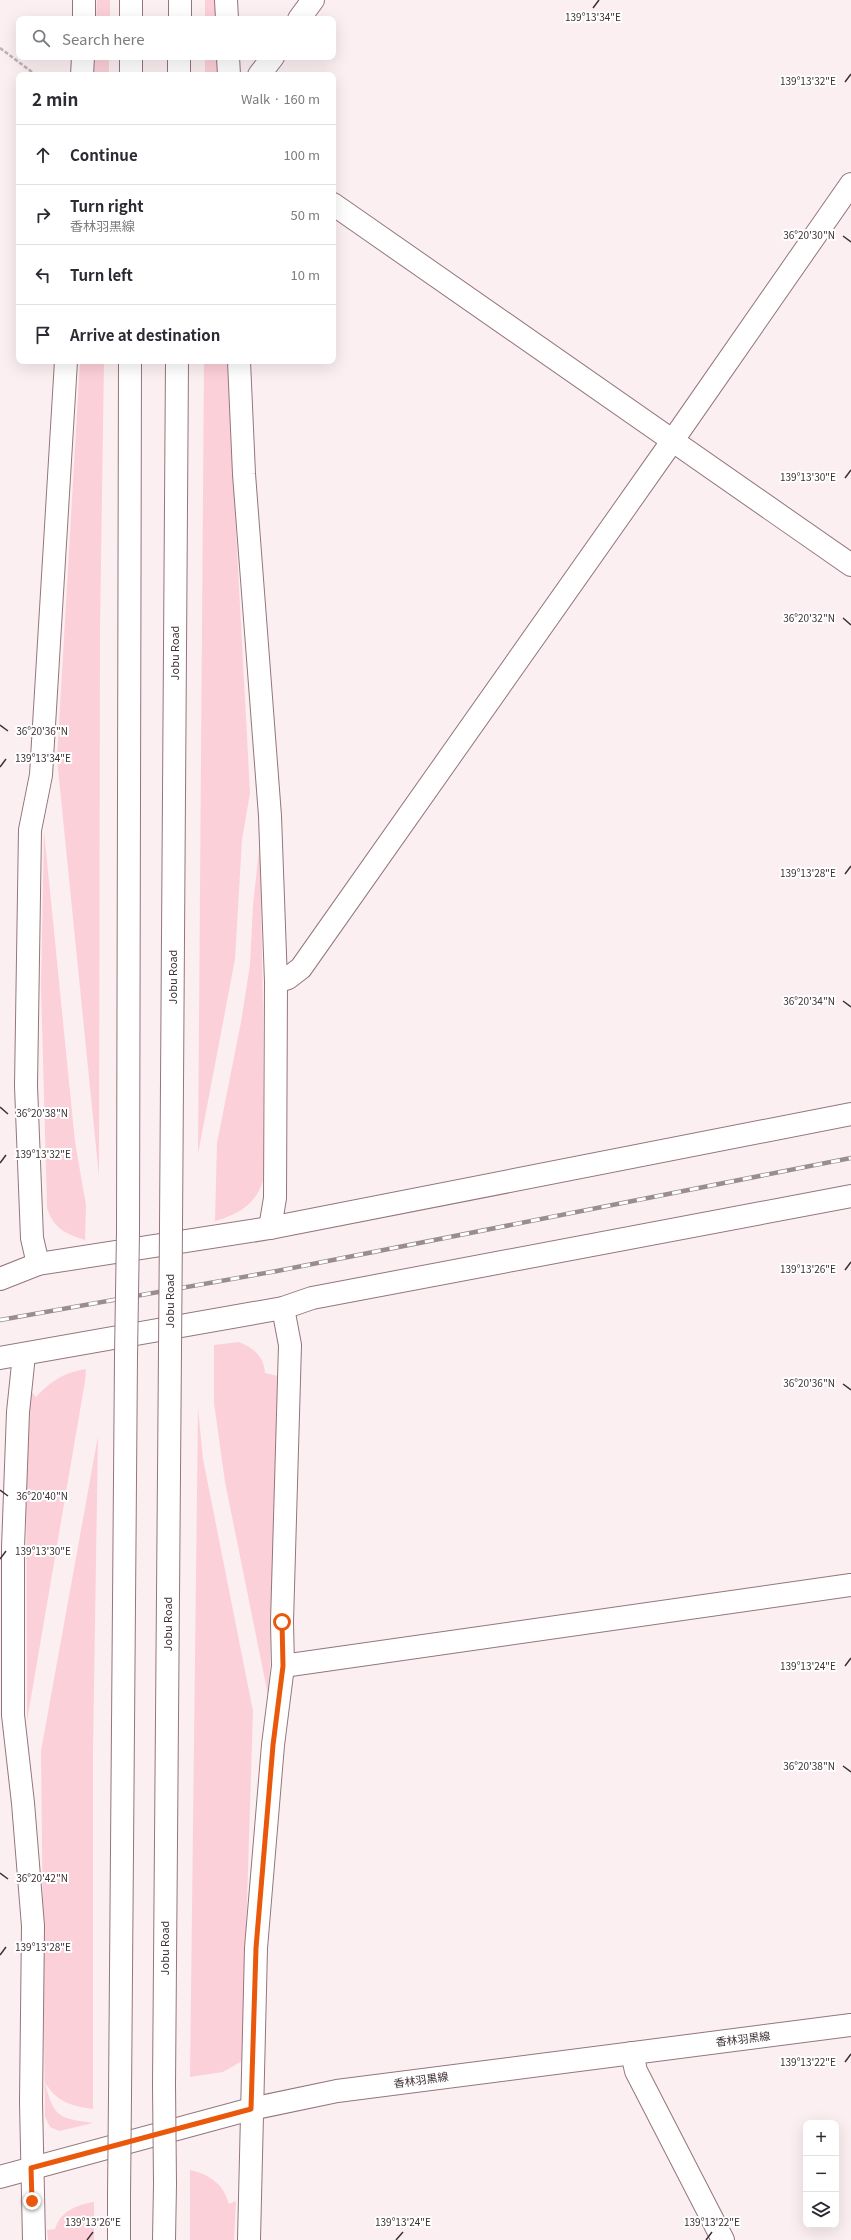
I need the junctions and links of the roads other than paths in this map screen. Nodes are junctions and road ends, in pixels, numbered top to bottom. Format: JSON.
{"nodes":[{"id":1,"x":84,"y":0,"type":"edge"},
{"id":2,"x":131,"y":0,"type":"edge"},
{"id":3,"x":180,"y":0,"type":"edge"},
{"id":4,"x":226,"y":0,"type":"edge"},
{"id":5,"x":313,"y":0,"type":"edge"},
{"id":6,"x":84,"y":16,"type":"edge"},
{"id":7,"x":131,"y":16,"type":"edge"},
{"id":8,"x":180,"y":16,"type":"edge"},
{"id":9,"x":227,"y":16,"type":"edge"},
{"id":10,"x":301,"y":16,"type":"edge"},
{"id":11,"x":83,"y":60,"type":"edge"},
{"id":12,"x":131,"y":60,"type":"edge"},
{"id":13,"x":179,"y":60,"type":"edge"},
{"id":14,"x":228,"y":60,"type":"edge"},
{"id":15,"x":271,"y":60,"type":"edge"},
{"id":16,"x":82,"y":72,"type":"edge"},
{"id":17,"x":131,"y":72,"type":"edge"},
{"id":18,"x":179,"y":72,"type":"edge"},
{"id":19,"x":229,"y":72,"type":"edge"},
{"id":20,"x":261,"y":72,"type":"edge"},
{"id":21,"x":851,"y":184,"type":"edge"},
{"id":22,"x":336,"y":206,"type":"edge"},
{"id":23,"x":66,"y":364,"type":"edge"},
{"id":24,"x":130,"y":364,"type":"edge"},
{"id":25,"x":177,"y":364,"type":"edge"},
{"id":26,"x":239,"y":364,"type":"edge"},
{"id":27,"x":673,"y":440,"type":"junction"},
{"id":28,"x":851,"y":564,"type":"edge"},
{"id":29,"x":276,"y":982,"type":"junction"},
{"id":30,"x":851,"y":1114,"type":"edge"},
{"id":31,"x":851,"y":1196,"type":"edge"},
{"id":32,"x":270,"y":1228,"type":"junction"},
{"id":33,"x":38,"y":1264,"type":"junction"},
{"id":34,"x":0,"y":1279,"type":"edge"},
{"id":35,"x":283,"y":1308,"type":"junction"},
{"id":36,"x":24,"y":1355,"type":"junction"},
{"id":37,"x":0,"y":1358,"type":"edge"},
{"id":38,"x":7,"y":1548,"type":"edge"},
{"id":39,"x":851,"y":1585,"type":"edge"},
{"id":40,"x":283,"y":1666,"type":"junction"},
{"id":41,"x":851,"y":2025,"type":"edge"},
{"id":42,"x":632,"y":2053,"type":"junction"},
{"id":43,"x":251,"y":2109,"type":"junction"},
{"id":44,"x":31,"y":2168,"type":"junction"},
{"id":45,"x":0,"y":2177,"type":"edge"},
{"id":46,"x":34,"y":2240,"type":"edge"},
{"id":47,"x":119,"y":2240,"type":"edge"},
{"id":48,"x":164,"y":2240,"type":"edge"},
{"id":49,"x":249,"y":2240,"type":"edge"},
{"id":50,"x":723,"y":2240,"type":"edge"}],
"edges":[{"from":1,"to":6,"type":"main road"},
{"from":2,"to":7,"type":"main road"},
{"from":3,"to":8,"type":"main road"},
{"from":4,"to":9,"type":"main road"},
{"from":5,"to":10,"type":"main road"},
{"from":11,"to":16,"type":"main road"},
{"from":12,"to":17,"type":"main road"},
{"from":13,"to":18,"type":"main road"},
{"from":14,"to":19,"type":"main road"},
{"from":15,"to":20,"type":"main road"},
{"from":21,"to":27,"type":"main road"},
{"from":22,"to":27,"type":"main road"},
{"from":23,"to":33,"type":"main road"},
{"from":24,"to":47,"type":"main road","bridge":true},
{"from":25,"to":48,"type":"main road","name":"Jobu Road","bridge":true},
{"from":26,"to":29,"type":"main road"},
{"from":27,"to":28,"type":"main road"},
{"from":27,"to":29,"type":"main road"},
{"from":29,"to":32,"type":"main road"},
{"from":30,"to":32,"type":"main road"},
{"from":31,"to":35,"type":"main road"},
{"from":32,"to":33,"type":"main road"},
{"from":33,"to":34,"type":"main road"},
{"from":35,"to":36,"type":"main road"},
{"from":35,"to":40,"type":"main road"},
{"from":36,"to":37,"type":"main road"},
{"from":36,"to":38,"type":"main road"},
{"from":38,"to":44,"type":"main road"},
{"from":39,"to":40,"type":"main road"},
{"from":40,"to":43,"type":"main road"},
{"from":41,"to":42,"type":"main road","name":"香林羽黒線"},
{"from":42,"to":43,"type":"main road","name":"香林羽黒線"},
{"from":42,"to":50,"type":"main road"},
{"from":43,"to":44,"type":"main road","name":"香林羽黒線"},
{"from":43,"to":49,"type":"main road"},
{"from":44,"to":45,"type":"main road","name":"香林羽黒線"},
{"from":44,"to":46,"type":"main road"}]}
